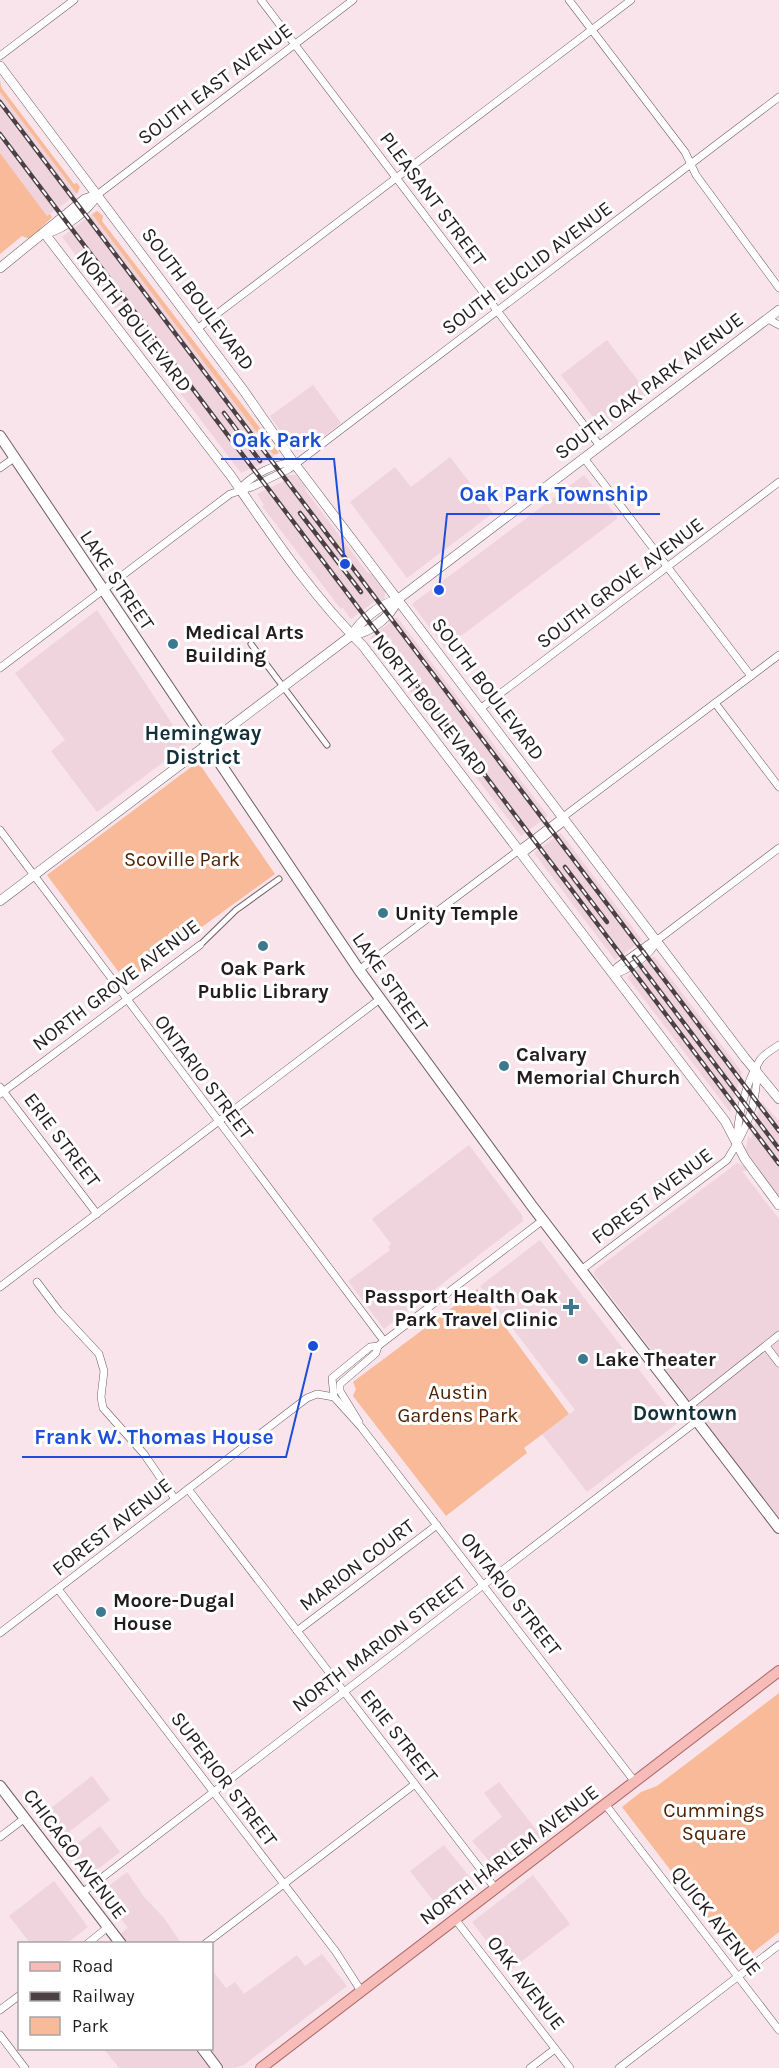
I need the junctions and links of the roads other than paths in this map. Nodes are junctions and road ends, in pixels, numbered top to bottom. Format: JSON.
{"nodes":[{"id":1,"x":74,"y":0,"type":"edge"},
{"id":2,"x":261,"y":0,"type":"edge"},
{"id":3,"x":353,"y":0,"type":"edge"},
{"id":4,"x":569,"y":0,"type":"edge"},
{"id":5,"x":631,"y":0,"type":"edge"},
{"id":6,"x":592,"y":30,"type":"junction"},
{"id":7,"x":295,"y":44,"type":"junction"},
{"id":8,"x":0,"y":56,"type":"edge"},
{"id":9,"x":0,"y":66,"type":"edge"},
{"id":10,"x":779,"y":97,"type":"edge"},
{"id":11,"x":691,"y":164,"type":"junction"},
{"id":12,"x":396,"y":177,"type":"junction"},
{"id":13,"x":97,"y":195,"type":"junction"},
{"id":14,"x":45,"y":234,"type":"junction"},
{"id":15,"x":0,"y":268,"type":"edge"},
{"id":16,"x":773,"y":276,"type":"junction"},
{"id":17,"x":779,"y":282,"type":"edge"},
{"id":18,"x":779,"y":288,"type":"edge"},
{"id":19,"x":779,"y":310,"type":"edge"},
{"id":20,"x":498,"y":311,"type":"junction"},
{"id":21,"x":768,"y":319,"type":"junction"},
{"id":22,"x":779,"y":325,"type":"edge"},
{"id":23,"x":197,"y":329,"type":"junction"},
{"id":24,"x":0,"y":436,"type":"edge"},
{"id":25,"x":600,"y":446,"type":"junction"},
{"id":26,"x":14,"y":458,"type":"junction"},
{"id":27,"x":584,"y":458,"type":"junction"},
{"id":28,"x":294,"y":463,"type":"junction"},
{"id":29,"x":0,"y":468,"type":"edge"},
{"id":30,"x":779,"y":482,"type":"edge"},
{"id":31,"x":240,"y":489,"type":"junction"},
{"id":32,"x":668,"y":567,"type":"junction"},
{"id":33,"x":102,"y":591,"type":"junction"},
{"id":34,"x":397,"y":600,"type":"junction"},
{"id":35,"x":352,"y":635,"type":"junction"},
{"id":36,"x":251,"y":644,"type":"dead end"},
{"id":37,"x":779,"y":655,"type":"edge"},
{"id":38,"x":0,"y":668,"type":"edge"},
{"id":39,"x":751,"y":676,"type":"junction"},
{"id":40,"x":283,"y":687,"type":"junction"},
{"id":41,"x":715,"y":703,"type":"junction"},
{"id":42,"x":480,"y":709,"type":"junction"},
{"id":43,"x":206,"y":745,"type":"junction"},
{"id":44,"x":327,"y":745,"type":"dead end"},
{"id":45,"x":779,"y":787,"type":"edge"},
{"id":46,"x":563,"y":818,"type":"junction"},
{"id":47,"x":0,"y":830,"type":"edge"},
{"id":48,"x":779,"y":848,"type":"edge"},
{"id":49,"x":519,"y":851,"type":"junction"},
{"id":50,"x":34,"y":875,"type":"junction"},
{"id":51,"x":279,"y":879,"type":"dead end"},
{"id":52,"x":0,"y":901,"type":"edge"},
{"id":53,"x":656,"y":941,"type":"junction"},
{"id":54,"x":200,"y":945,"type":"joint"},
{"id":55,"x":359,"y":970,"type":"junction"},
{"id":56,"x":614,"y":974,"type":"junction"},
{"id":57,"x":380,"y":999,"type":"junction"},
{"id":58,"x":126,"y":1000,"type":"junction"},
{"id":59,"x":779,"y":1045,"type":"edge"},
{"id":60,"x":757,"y":1070,"type":"junction"},
{"id":61,"x":1,"y":1091,"type":"edge"},
{"id":62,"x":779,"y":1100,"type":"edge"},
{"id":63,"x":217,"y":1122,"type":"junction"},
{"id":64,"x":737,"y":1144,"type":"junction"},
{"id":65,"x":779,"y":1205,"type":"edge"},
{"id":66,"x":97,"y":1214,"type":"junction"},
{"id":67,"x":543,"y":1221,"type":"junction"},
{"id":68,"x":581,"y":1270,"type":"junction"},
{"id":69,"x":37,"y":1282,"type":"dead end"},
{"id":70,"x":0,"y":1287,"type":"edge"},
{"id":71,"x":779,"y":1335,"type":"edge"},
{"id":72,"x":381,"y":1344,"type":"junction"},
{"id":73,"x":766,"y":1346,"type":"junction"},
{"id":74,"x":779,"y":1364,"type":"edge"},
{"id":75,"x":346,"y":1366,"type":"junction"},
{"id":76,"x":351,"y":1373,"type":"junction"},
{"id":77,"x":339,"y":1398,"type":"junction"},
{"id":78,"x":687,"y":1408,"type":"junction"},
{"id":79,"x":697,"y":1421,"type":"junction"},
{"id":80,"x":188,"y":1489,"type":"junction"},
{"id":81,"x":175,"y":1499,"type":"junction"},
{"id":82,"x":437,"y":1525,"type":"junction"},
{"id":83,"x":779,"y":1528,"type":"edge"},
{"id":84,"x":483,"y":1585,"type":"junction"},
{"id":85,"x":58,"y":1589,"type":"junction"},
{"id":86,"x":297,"y":1631,"type":"junction"},
{"id":87,"x":0,"y":1633,"type":"edge"},
{"id":88,"x":779,"y":1671,"type":"edge"},
{"id":89,"x":344,"y":1692,"type":"junction"},
{"id":90,"x":635,"y":1782,"type":"junction"},
{"id":91,"x":415,"y":1784,"type":"junction"},
{"id":92,"x":0,"y":1786,"type":"edge"},
{"id":93,"x":213,"y":1792,"type":"junction"},
{"id":94,"x":605,"y":1804,"type":"junction"},
{"id":95,"x":25,"y":1818,"type":"junction"},
{"id":96,"x":0,"y":1837,"type":"edge"},
{"id":97,"x":284,"y":1884,"type":"junction"},
{"id":98,"x":495,"y":1888,"type":"junction"},
{"id":99,"x":82,"y":1893,"type":"junction"},
{"id":100,"x":455,"y":1919,"type":"junction"},
{"id":101,"x":108,"y":1927,"type":"junction"},
{"id":102,"x":89,"y":1942,"type":"edge"},
{"id":103,"x":119,"y":1942,"type":"edge"},
{"id":104,"x":208,"y":1942,"type":"edge"},
{"id":105,"x":779,"y":1945,"type":"edge"},
{"id":106,"x":738,"y":1977,"type":"junction"},
{"id":107,"x":361,"y":1991,"type":"junction"},
{"id":108,"x":18,"y":1996,"type":"edge"},
{"id":109,"x":0,"y":2010,"type":"edge"},
{"id":110,"x":779,"y":2030,"type":"edge"},
{"id":111,"x":0,"y":2035,"type":"edge"},
{"id":112,"x":555,"y":2049,"type":"junction"},
{"id":113,"x":203,"y":2050,"type":"edge"},
{"id":114,"x":25,"y":2068,"type":"edge"},
{"id":115,"x":217,"y":2068,"type":"edge"},
{"id":116,"x":261,"y":2068,"type":"edge"},
{"id":117,"x":530,"y":2068,"type":"edge"},
{"id":118,"x":570,"y":2068,"type":"edge"},
{"id":119,"x":619,"y":2068,"type":"edge"}],
"edges":[{"from":1,"to":8,"type":"street"},
{"from":2,"to":7,"type":"street","name":"PLEASANT STREET"},
{"from":3,"to":7,"type":"street","name":"SOUTH EAST AVENUE"},
{"from":4,"to":6,"type":"street"},
{"from":5,"to":6,"type":"street"},
{"from":6,"to":11,"type":"street"},
{"from":6,"to":12,"type":"street"},
{"from":7,"to":12,"type":"street","name":"PLEASANT STREET"},
{"from":7,"to":13,"type":"street","name":"SOUTH EAST AVENUE"},
{"from":9,"to":13,"type":"street","name":"SOUTH BOULEVARD"},
{"from":10,"to":11,"type":"street","name":"SOUTH EUCLID AVENUE"},
{"from":11,"to":16,"type":"street"},
{"from":11,"to":20,"type":"street","name":"SOUTH EUCLID AVENUE"},
{"from":12,"to":20,"type":"street","name":"PLEASANT STREET"},
{"from":12,"to":23,"type":"street"},
{"from":13,"to":14,"type":"street"},
{"from":13,"to":23,"type":"street","name":"SOUTH BOULEVARD"},
{"from":14,"to":15,"type":"street"},
{"from":14,"to":31,"type":"street","name":"NORTH BOULEVARD"},
{"from":16,"to":17,"type":"street"},
{"from":16,"to":18,"type":"street"},
{"from":19,"to":21,"type":"street","name":"SOUTH OAK PARK AVENUE"},
{"from":20,"to":25,"type":"street","name":"PLEASANT STREET"},
{"from":20,"to":28,"type":"street","name":"SOUTH EUCLID AVENUE"},
{"from":21,"to":22,"type":"street"},
{"from":21,"to":25,"type":"street","name":"SOUTH OAK PARK AVENUE"},
{"from":23,"to":28,"type":"street","name":"SOUTH BOULEVARD"},
{"from":24,"to":26,"type":"main road","name":"LAKE STREET"},
{"from":25,"to":27,"type":"street","name":"SOUTH OAK PARK AVENUE"},
{"from":26,"to":29,"type":"street"},
{"from":26,"to":33,"type":"main road","name":"LAKE STREET"},
{"from":27,"to":32,"type":"street"},
{"from":27,"to":34,"type":"street","name":"SOUTH OAK PARK AVENUE"},
{"from":28,"to":31,"type":"street"},
{"from":28,"to":34,"type":"street","name":"SOUTH BOULEVARD"},
{"from":30,"to":32,"type":"street","name":"SOUTH GROVE AVENUE"},
{"from":31,"to":33,"type":"street"},
{"from":31,"to":35,"type":"street","name":"NORTH BOULEVARD"},
{"from":32,"to":39,"type":"street"},
{"from":32,"to":42,"type":"street","name":"SOUTH GROVE AVENUE"},
{"from":33,"to":38,"type":"street"},
{"from":33,"to":43,"type":"main road","name":"LAKE STREET"},
{"from":34,"to":35,"type":"street","name":"SOUTH OAK PARK AVENUE"},
{"from":34,"to":42,"type":"street","name":"SOUTH BOULEVARD"},
{"from":35,"to":40,"type":"street","name":"SOUTH OAK PARK AVENUE"},
{"from":35,"to":49,"type":"street","name":"NORTH BOULEVARD"},
{"from":36,"to":40,"type":"street"},
{"from":37,"to":39,"type":"street"},
{"from":39,"to":41,"type":"street"},
{"from":40,"to":43,"type":"street","name":"SOUTH OAK PARK AVENUE"},
{"from":40,"to":44,"type":"street"},
{"from":41,"to":45,"type":"street"},
{"from":41,"to":46,"type":"street"},
{"from":42,"to":46,"type":"street","name":"SOUTH BOULEVARD"},
{"from":43,"to":50,"type":"street","name":"SOUTH OAK PARK AVENUE"},
{"from":43,"to":55,"type":"main road","name":"LAKE STREET"},
{"from":46,"to":49,"type":"street"},
{"from":46,"to":53,"type":"street","name":"SOUTH BOULEVARD"},
{"from":47,"to":50,"type":"street","name":"ONTARIO STREET"},
{"from":48,"to":53,"type":"street"},
{"from":49,"to":55,"type":"street"},
{"from":49,"to":56,"type":"street","name":"NORTH BOULEVARD"},
{"from":50,"to":52,"type":"street","name":"SOUTH OAK PARK AVENUE"},
{"from":50,"to":58,"type":"street","name":"ONTARIO STREET"},
{"from":51,"to":54,"type":"street","name":"NORTH GROVE AVENUE"},
{"from":53,"to":56,"type":"street"},
{"from":53,"to":60,"type":"street","name":"SOUTH BOULEVARD"},
{"from":54,"to":58,"type":"street","name":"NORTH GROVE AVENUE"},
{"from":55,"to":57,"type":"main road","name":"LAKE STREET"},
{"from":56,"to":64,"type":"street","name":"NORTH BOULEVARD"},
{"from":57,"to":63,"type":"street"},
{"from":57,"to":67,"type":"main road","name":"LAKE STREET"},
{"from":58,"to":61,"type":"street","name":"NORTH GROVE AVENUE"},
{"from":58,"to":63,"type":"street","name":"ONTARIO STREET"},
{"from":59,"to":60,"type":"street"},
{"from":60,"to":62,"type":"street","name":"SOUTH BOULEVARD"},
{"from":60,"to":64,"type":"street"},
{"from":61,"to":66,"type":"street","name":"ERIE STREET"},
{"from":63,"to":66,"type":"street"},
{"from":63,"to":72,"type":"street","name":"ONTARIO STREET"},
{"from":64,"to":65,"type":"street","name":"NORTH BOULEVARD"},
{"from":64,"to":68,"type":"street","name":"FOREST AVENUE"},
{"from":66,"to":70,"type":"street"},
{"from":67,"to":68,"type":"main road","name":"LAKE STREET"},
{"from":67,"to":72,"type":"street"},
{"from":68,"to":78,"type":"main road","name":"LAKE STREET"},
{"from":69,"to":81,"type":"street"},
{"from":71,"to":73,"type":"street"},
{"from":72,"to":75,"type":"street"},
{"from":72,"to":76,"type":"street"},
{"from":73,"to":74,"type":"street"},
{"from":73,"to":78,"type":"street"},
{"from":75,"to":76,"type":"street"},
{"from":75,"to":77,"type":"street"},
{"from":76,"to":77,"type":"street"},
{"from":77,"to":80,"type":"street","name":"FOREST AVENUE"},
{"from":77,"to":82,"type":"street","name":"ONTARIO STREET"},
{"from":78,"to":79,"type":"main road","name":"LAKE STREET"},
{"from":79,"to":83,"type":"main road","name":"LAKE STREET"},
{"from":79,"to":84,"type":"street","name":"NORTH MARION STREET"},
{"from":80,"to":81,"type":"street","name":"FOREST AVENUE"},
{"from":80,"to":86,"type":"street","name":"ERIE STREET"},
{"from":81,"to":85,"type":"street","name":"FOREST AVENUE"},
{"from":82,"to":84,"type":"street","name":"ONTARIO STREET"},
{"from":82,"to":86,"type":"street","name":"MARION COURT"},
{"from":84,"to":89,"type":"street","name":"NORTH MARION STREET"},
{"from":84,"to":90,"type":"street","name":"ONTARIO STREET"},
{"from":85,"to":87,"type":"street","name":"FOREST AVENUE"},
{"from":85,"to":93,"type":"street","name":"SUPERIOR STREET"},
{"from":86,"to":89,"type":"street","name":"ERIE STREET"},
{"from":88,"to":90,"type":"main road","name":"NORTH HARLEM AVENUE"},
{"from":89,"to":91,"type":"street","name":"ERIE STREET"},
{"from":89,"to":93,"type":"street","name":"NORTH MARION STREET"},
{"from":90,"to":94,"type":"main road","name":"NORTH HARLEM AVENUE"},
{"from":91,"to":97,"type":"street"},
{"from":91,"to":98,"type":"street","name":"ERIE STREET"},
{"from":92,"to":95,"type":"main road","name":"CHICAGO AVENUE"},
{"from":93,"to":97,"type":"street","name":"SUPERIOR STREET"},
{"from":93,"to":99,"type":"street","name":"NORTH MARION STREET"},
{"from":94,"to":98,"type":"main road","name":"NORTH HARLEM AVENUE"},
{"from":94,"to":106,"type":"street","name":"QUICK AVENUE"},
{"from":95,"to":96,"type":"street"},
{"from":95,"to":99,"type":"main road","name":"CHICAGO AVENUE"},
{"from":97,"to":104,"type":"street"},
{"from":97,"to":107,"type":"street","name":"SUPERIOR STREET"},
{"from":98,"to":100,"type":"main road","name":"NORTH HARLEM AVENUE"},
{"from":99,"to":101,"type":"main road","name":"CHICAGO AVENUE"},
{"from":100,"to":107,"type":"main road","name":"NORTH HARLEM AVENUE"},
{"from":100,"to":112,"type":"street","name":"OAK AVENUE"},
{"from":101,"to":102,"type":"street"},
{"from":101,"to":103,"type":"main road","name":"CHICAGO AVENUE"},
{"from":105,"to":106,"type":"street"},
{"from":106,"to":110,"type":"street","name":"QUICK AVENUE"},
{"from":106,"to":119,"type":"street"},
{"from":107,"to":116,"type":"main road","name":"NORTH HARLEM AVENUE"},
{"from":108,"to":109,"type":"street"},
{"from":111,"to":114,"type":"street"},
{"from":112,"to":117,"type":"street"},
{"from":112,"to":118,"type":"street","name":"OAK AVENUE"},
{"from":113,"to":115,"type":"main road"}]}
